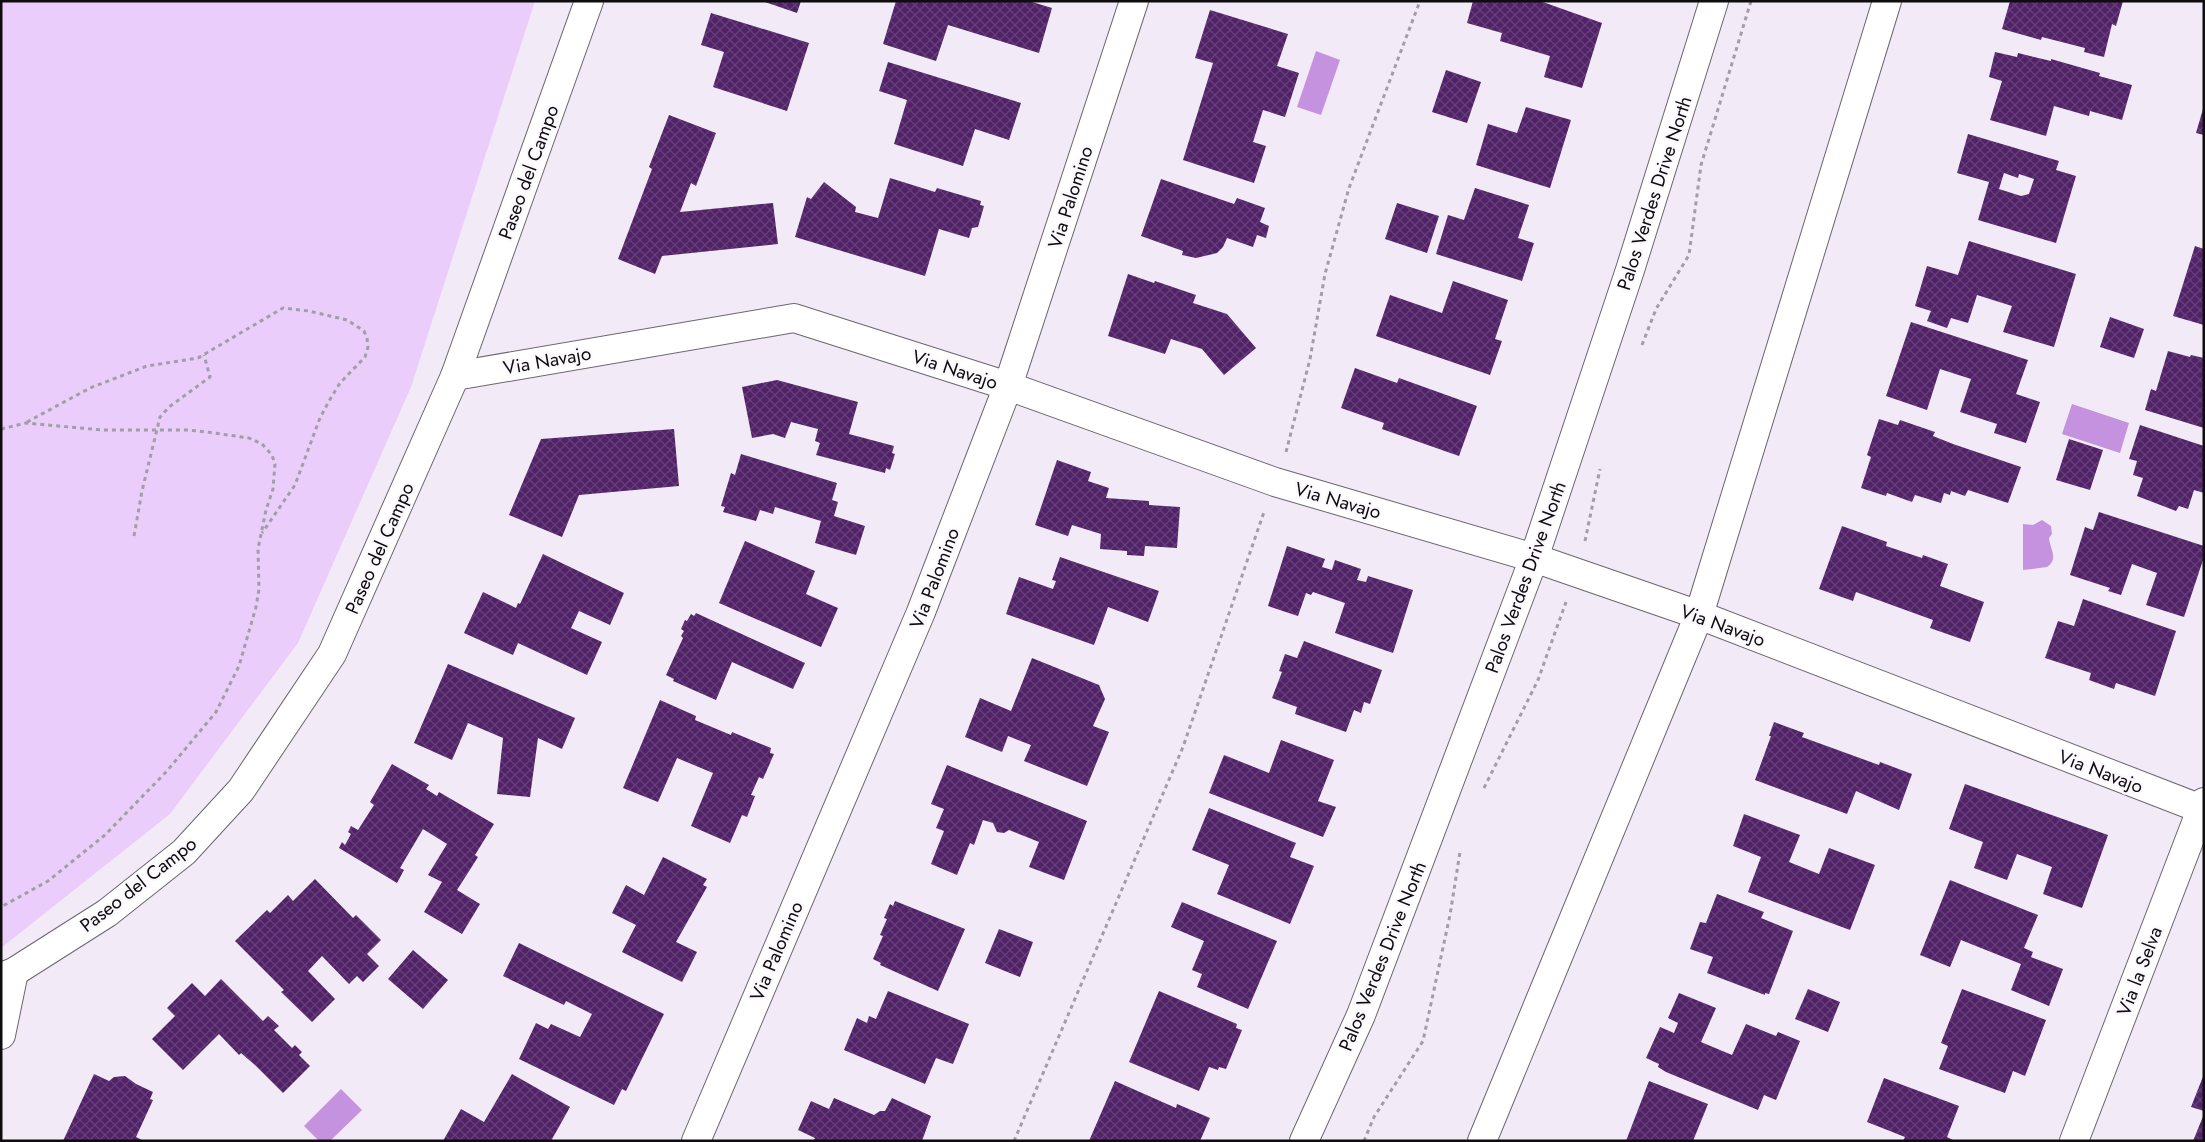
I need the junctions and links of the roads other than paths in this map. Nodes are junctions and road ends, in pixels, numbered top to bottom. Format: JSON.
{"nodes":[{"id":1,"x":589,"y":1,"type":"edge"},
{"id":2,"x":1134,"y":1,"type":"edge"},
{"id":3,"x":1714,"y":1,"type":"edge"},
{"id":4,"x":1887,"y":1,"type":"edge"},
{"id":5,"x":455,"y":376,"type":"junction"},
{"id":6,"x":1008,"y":386,"type":"junction"},
{"id":7,"x":1534,"y":558,"type":"junction"},
{"id":8,"x":1699,"y":615,"type":"junction"},
{"id":9,"x":2203,"y":807,"type":"edge"},
{"id":10,"x":8,"y":974,"type":"edge"},
{"id":11,"x":1,"y":1035,"type":"edge"},
{"id":12,"x":696,"y":1141,"type":"edge"},
{"id":13,"x":1304,"y":1141,"type":"edge"},
{"id":14,"x":1482,"y":1141,"type":"edge"},
{"id":15,"x":2074,"y":1141,"type":"edge"}],
"edges":[{"from":1,"to":5,"type":"street","name":"Paseo del Campo"},
{"from":2,"to":6,"type":"street","name":"Via Palomino"},
{"from":3,"to":7,"type":"street","name":"Palos Verdes Drive North"},
{"from":4,"to":8,"type":"street"},
{"from":5,"to":6,"type":"street","name":"Via Navajo"},
{"from":5,"to":10,"type":"street","name":"Paseo del Campo"},
{"from":6,"to":7,"type":"street","name":"Via Navajo"},
{"from":6,"to":12,"type":"street","name":"Via Palomino"},
{"from":7,"to":8,"type":"street","name":"Via Navajo"},
{"from":7,"to":13,"type":"street","name":"Palos Verdes Drive North"},
{"from":8,"to":9,"type":"street","name":"Via Navajo"},
{"from":8,"to":14,"type":"street"},
{"from":9,"to":15,"type":"street","name":"Via la Selva"},
{"from":10,"to":11,"type":"street"}]}
